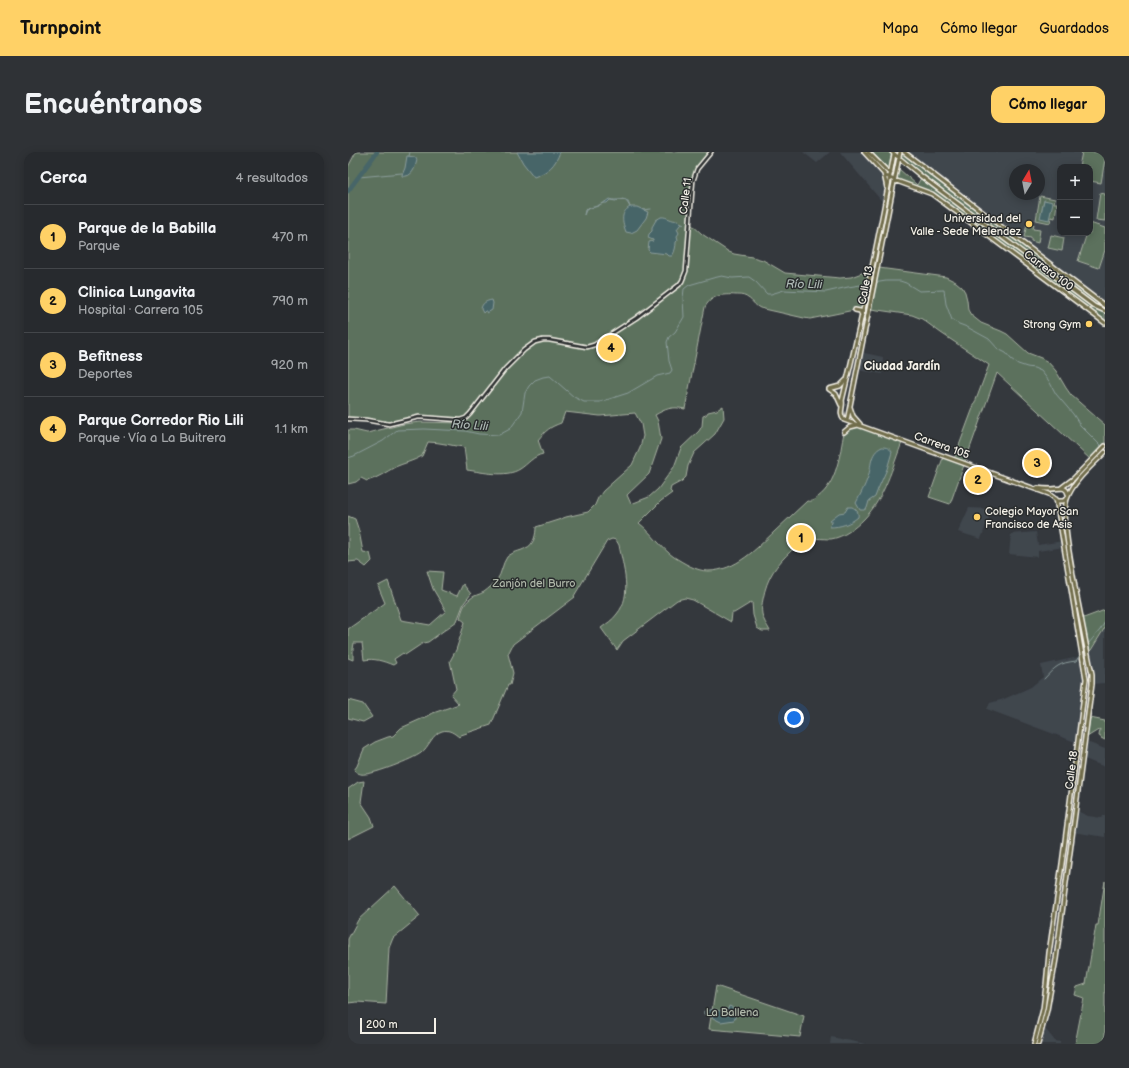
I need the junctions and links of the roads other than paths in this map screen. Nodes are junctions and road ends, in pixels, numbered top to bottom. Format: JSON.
{"nodes":[{"id":1,"x":712,"y":152,"type":"edge"},
{"id":2,"x":864,"y":152,"type":"edge"},
{"id":3,"x":868,"y":152,"type":"edge"},
{"id":4,"x":900,"y":152,"type":"edge"},
{"id":5,"x":904,"y":152,"type":"edge"},
{"id":6,"x":908,"y":152,"type":"edge"},
{"id":7,"x":893,"y":153,"type":"edge"},
{"id":8,"x":899,"y":158,"type":"junction"},
{"id":9,"x":916,"y":162,"type":"junction"},
{"id":10,"x":896,"y":170,"type":"junction"},
{"id":11,"x":891,"y":172,"type":"junction"},
{"id":12,"x":883,"y":174,"type":"junction"},
{"id":13,"x":890,"y":179,"type":"junction"},
{"id":14,"x":894,"y":180,"type":"junction"},
{"id":15,"x":887,"y":194,"type":"junction"},
{"id":16,"x":1105,"y":306,"type":"edge"},
{"id":17,"x":855,"y":310,"type":"dead end"},
{"id":18,"x":1105,"y":311,"type":"edge"},
{"id":19,"x":862,"y":315,"type":"junction"},
{"id":20,"x":1105,"y":323,"type":"edge"},
{"id":21,"x":848,"y":377,"type":"junction"},
{"id":22,"x":844,"y":392,"type":"junction"},
{"id":23,"x":851,"y":397,"type":"junction"},
{"id":24,"x":842,"y":400,"type":"junction"},
{"id":25,"x":850,"y":405,"type":"junction"},
{"id":26,"x":348,"y":419,"type":"edge"},
{"id":27,"x":847,"y":421,"type":"junction"},
{"id":28,"x":861,"y":425,"type":"junction"},
{"id":29,"x":844,"y":432,"type":"dead end"},
{"id":30,"x":1105,"y":446,"type":"edge"},
{"id":31,"x":1105,"y":452,"type":"edge"},
{"id":32,"x":1030,"y":487,"type":"junction"},
{"id":33,"x":1060,"y":488,"type":"junction"},
{"id":34,"x":1056,"y":498,"type":"junction"},
{"id":35,"x":1068,"y":498,"type":"junction"},
{"id":36,"x":1034,"y":1044,"type":"edge"},
{"id":37,"x":1038,"y":1044,"type":"edge"}],
"edges":[{"from":1,"to":26,"type":"street","name":"Calle 11"},
{"from":2,"to":12,"type":"main road","name":"Carrera 100"},
{"from":3,"to":11,"type":"main road"},
{"from":4,"to":8,"type":"main road","name":"Calle 13"},
{"from":5,"to":9,"type":"main road","name":"Carrera 100"},
{"from":6,"to":9,"type":"main road"},
{"from":7,"to":8,"type":"main road"},
{"from":7,"to":11,"type":"main road","name":"Calle 13"},
{"from":8,"to":10,"type":"main road","name":"Calle 13"},
{"from":8,"to":18,"type":"main road"},
{"from":9,"to":16,"type":"main road","name":"Carrera 100"},
{"from":10,"to":11,"type":"main road"},
{"from":10,"to":14,"type":"main road","name":"Calle 13"},
{"from":11,"to":13,"type":"main road","name":"Calle 13"},
{"from":12,"to":13,"type":"main road","name":"Carrera 100"},
{"from":12,"to":15,"type":"main road"},
{"from":13,"to":14,"type":"main road","name":"Carrera 100"},
{"from":13,"to":15,"type":"main road","name":"Calle 13"},
{"from":14,"to":20,"type":"main road","name":"Carrera 100"},
{"from":14,"to":23,"type":"main road","name":"Calle 13"},
{"from":15,"to":19,"type":"main road","name":"Calle 13"},
{"from":17,"to":19,"type":"main road"},
{"from":19,"to":21,"type":"main road","name":"Calle 13"},
{"from":21,"to":22,"type":"main road","name":"Calle 13"},
{"from":21,"to":24,"type":"main road","name":"Calle 13"},
{"from":22,"to":23,"type":"main road"},
{"from":22,"to":24,"type":"main road","name":"Calle 13"},
{"from":23,"to":25,"type":"main road","name":"Calle 13"},
{"from":24,"to":27,"type":"main road"},
{"from":25,"to":27,"type":"main road","name":"Calle 13"},
{"from":25,"to":28,"type":"main road"},
{"from":27,"to":28,"type":"main road","name":"Carrera 105"},
{"from":28,"to":29,"type":"main road"},
{"from":28,"to":32,"type":"main road","name":"Carrera 105"},
{"from":30,"to":33,"type":"main road"},
{"from":31,"to":35,"type":"main road"},
{"from":32,"to":33,"type":"main road","name":"Carrera 105"},
{"from":32,"to":34,"type":"main road","name":"Carrera 105"},
{"from":33,"to":34,"type":"main road"},
{"from":33,"to":35,"type":"main road"},
{"from":34,"to":35,"type":"main road"},
{"from":34,"to":36,"type":"main road","name":"Calle 18"},
{"from":35,"to":37,"type":"main road","name":"Calle 18"}]}
